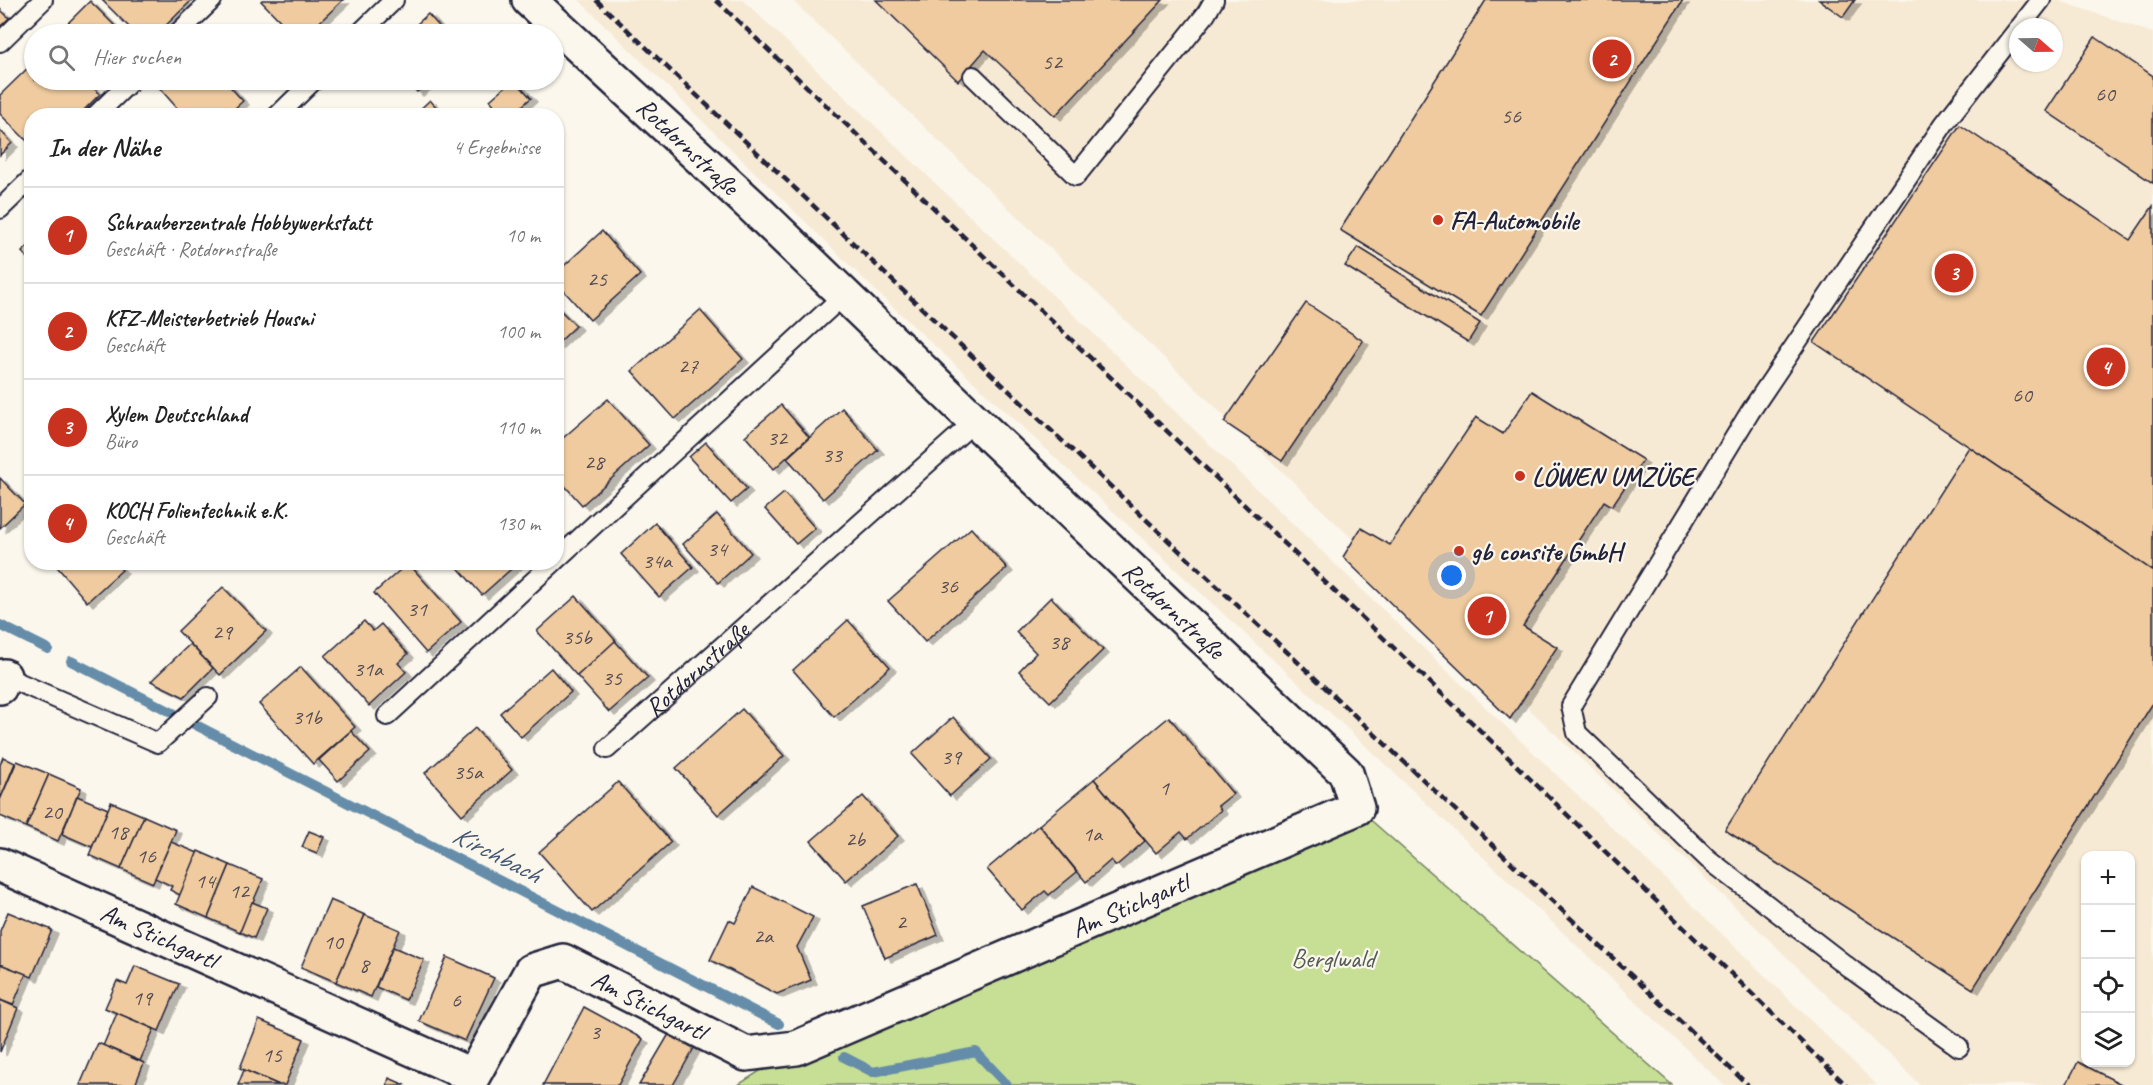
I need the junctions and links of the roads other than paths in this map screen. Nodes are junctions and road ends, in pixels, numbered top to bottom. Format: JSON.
{"nodes":[{"id":1,"x":43,"y":0,"type":"edge"},
{"id":2,"x":212,"y":0,"type":"edge"},
{"id":3,"x":394,"y":0,"type":"edge"},
{"id":4,"x":529,"y":0,"type":"edge"},
{"id":5,"x":1214,"y":0,"type":"edge"},
{"id":6,"x":2041,"y":0,"type":"edge"},
{"id":7,"x":2027,"y":18,"type":"edge"},
{"id":8,"x":187,"y":24,"type":"edge"},
{"id":9,"x":369,"y":24,"type":"edge"},
{"id":10,"x":555,"y":24,"type":"edge"},
{"id":11,"x":564,"y":32,"type":"edge"},
{"id":12,"x":2009,"y":41,"type":"edge"},
{"id":13,"x":0,"y":42,"type":"edge"},
{"id":14,"x":974,"y":76,"type":"dead end"},
{"id":15,"x":122,"y":90,"type":"edge"},
{"id":16,"x":304,"y":90,"type":"edge"},
{"id":17,"x":103,"y":108,"type":"edge"},
{"id":18,"x":285,"y":108,"type":"edge"},
{"id":19,"x":24,"y":186,"type":"edge"},
{"id":20,"x":0,"y":209,"type":"edge"},
{"id":21,"x":844,"y":295,"type":"junction"},
{"id":22,"x":975,"y":421,"type":"junction"},
{"id":23,"x":564,"y":553,"type":"edge"},
{"id":24,"x":545,"y":570,"type":"edge"},
{"id":25,"x":2,"y":681,"type":"edge"},
{"id":26,"x":208,"y":697,"type":"dead end"},
{"id":27,"x":387,"y":716,"type":"dead end"},
{"id":28,"x":607,"y":749,"type":"dead end"},
{"id":29,"x":1357,"y":808,"type":"joint"},
{"id":30,"x":0,"y":865,"type":"edge"},
{"id":31,"x":1959,"y":1047,"type":"dead end"}],
"edges":[{"from":1,"to":13,"type":"lane"},
{"from":2,"to":8,"type":"lane"},
{"from":3,"to":9,"type":"lane"},
{"from":4,"to":10,"type":"street","name":"Rotdornstraße"},
{"from":5,"to":14,"type":"lane"},
{"from":6,"to":7,"type":"lane"},
{"from":11,"to":21,"type":"street","name":"Rotdornstraße"},
{"from":12,"to":31,"type":"lane"},
{"from":15,"to":17,"type":"lane"},
{"from":16,"to":18,"type":"lane"},
{"from":19,"to":20,"type":"lane"},
{"from":21,"to":22,"type":"street","name":"Rotdornstraße"},
{"from":21,"to":23,"type":"lane"},
{"from":22,"to":28,"type":"lane","name":"Rotdornstraße"},
{"from":22,"to":29,"type":"street","name":"Rotdornstraße"},
{"from":24,"to":27,"type":"lane"},
{"from":25,"to":26,"type":"lane"},
{"from":29,"to":30,"type":"street","name":"Am Stichgartl"}]}
